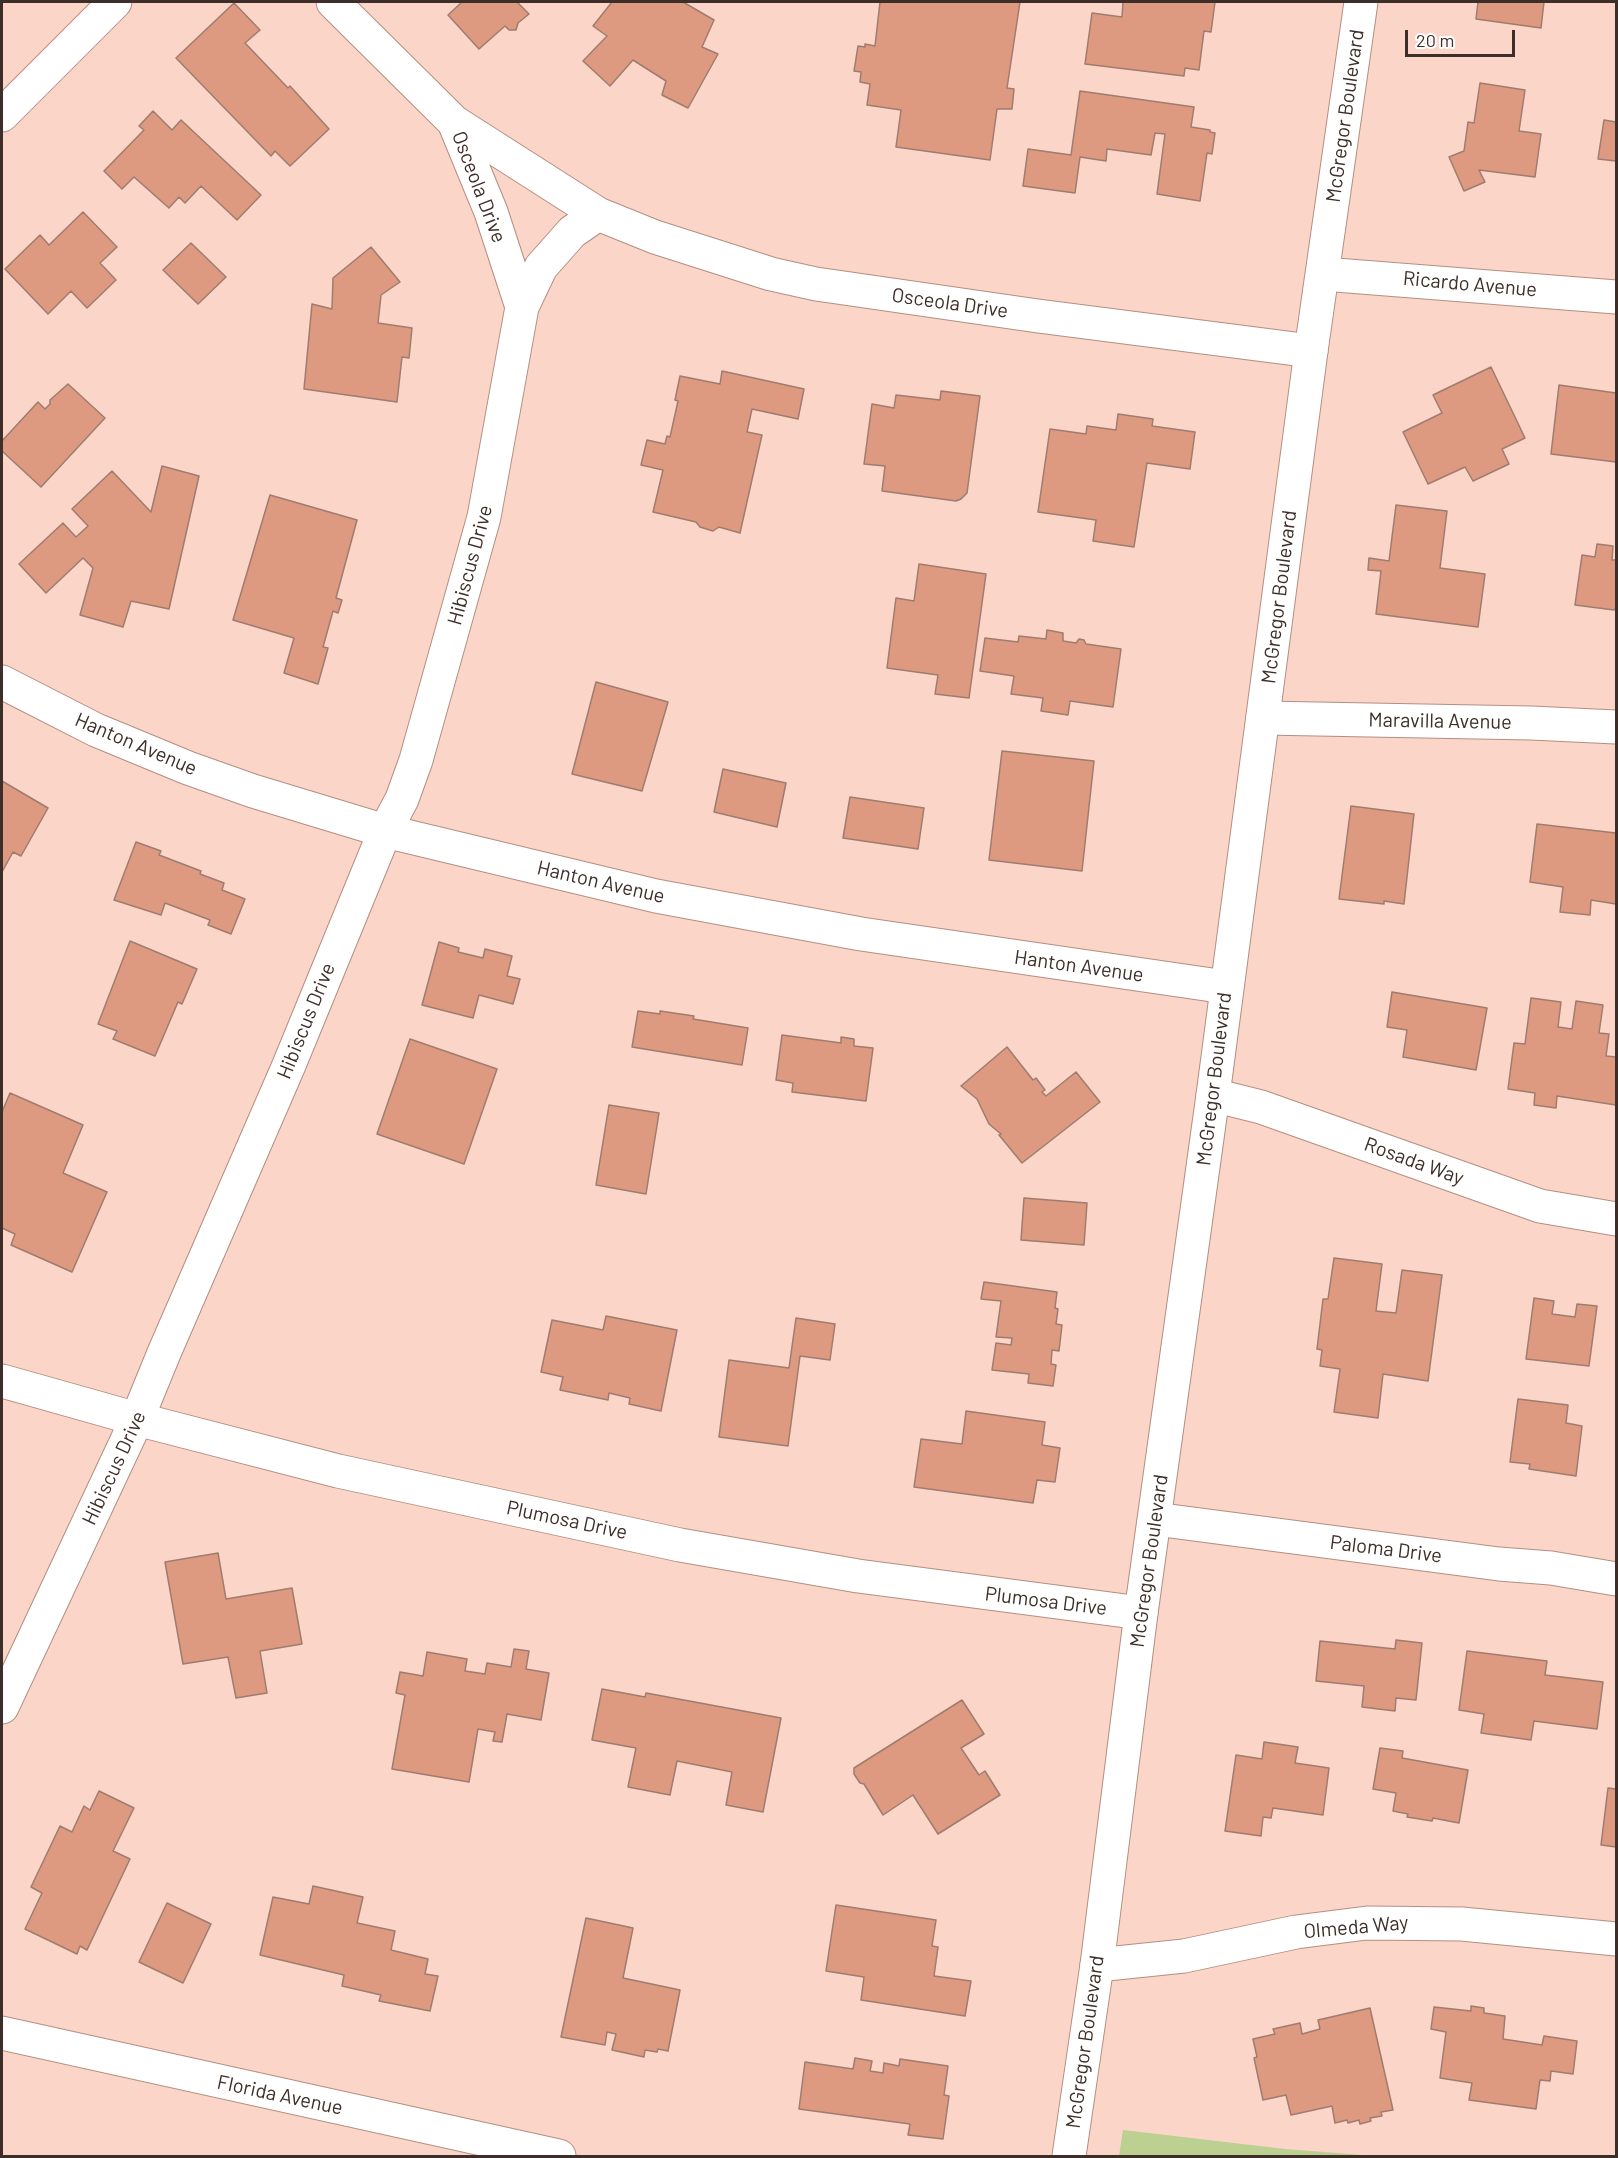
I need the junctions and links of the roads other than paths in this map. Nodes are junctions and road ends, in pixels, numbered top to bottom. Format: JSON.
{"nodes":[{"id":1,"x":115,"y":2,"type":"edge"},
{"id":2,"x":333,"y":2,"type":"edge"},
{"id":3,"x":1361,"y":2,"type":"edge"},
{"id":4,"x":2,"y":115,"type":"edge"},
{"id":5,"x":454,"y":122,"type":"junction"},
{"id":6,"x":598,"y":214,"type":"junction"},
{"id":7,"x":1323,"y":274,"type":"junction"},
{"id":8,"x":1617,"y":297,"type":"edge"},
{"id":9,"x":522,"y":307,"type":"junction"},
{"id":10,"x":1311,"y":351,"type":"junction"},
{"id":11,"x":2,"y":682,"type":"edge"},
{"id":12,"x":1263,"y":718,"type":"junction"},
{"id":13,"x":1617,"y":727,"type":"edge"},
{"id":14,"x":385,"y":831,"type":"junction"},
{"id":15,"x":1226,"y":987,"type":"junction"},
{"id":16,"x":1213,"y":1095,"type":"junction"},
{"id":17,"x":1617,"y":1220,"type":"edge"},
{"id":18,"x":2,"y":1381,"type":"edge"},
{"id":19,"x":137,"y":1419,"type":"junction"},
{"id":20,"x":1155,"y":1519,"type":"junction"},
{"id":21,"x":1617,"y":1579,"type":"edge"},
{"id":22,"x":1141,"y":1613,"type":"junction"},
{"id":23,"x":2,"y":1707,"type":"edge"},
{"id":24,"x":1617,"y":1939,"type":"edge"},
{"id":25,"x":1097,"y":1965,"type":"junction"},
{"id":26,"x":2,"y":2033,"type":"edge"},
{"id":27,"x":559,"y":2157,"type":"edge"},
{"id":28,"x":1069,"y":2157,"type":"edge"}],
"edges":[{"from":1,"to":4,"type":"street"},
{"from":2,"to":5,"type":"street","name":"Osceola Drive"},
{"from":3,"to":7,"type":"street","name":"McGregor Boulevard"},
{"from":5,"to":6,"type":"street","name":"Osceola Drive"},
{"from":5,"to":9,"type":"street","name":"Osceola Drive"},
{"from":6,"to":9,"type":"street"},
{"from":6,"to":10,"type":"street","name":"Osceola Drive"},
{"from":7,"to":8,"type":"street","name":"Ricardo Avenue"},
{"from":7,"to":10,"type":"street","name":"McGregor Boulevard"},
{"from":9,"to":14,"type":"street","name":"Hibiscus Drive"},
{"from":10,"to":12,"type":"street","name":"McGregor Boulevard"},
{"from":11,"to":14,"type":"street","name":"Hanton Avenue"},
{"from":12,"to":13,"type":"street","name":"Maravilla Avenue"},
{"from":12,"to":15,"type":"street","name":"McGregor Boulevard"},
{"from":14,"to":15,"type":"street","name":"Hanton Avenue"},
{"from":14,"to":19,"type":"street","name":"Hibiscus Drive"},
{"from":15,"to":16,"type":"street","name":"McGregor Boulevard"},
{"from":16,"to":17,"type":"street","name":"Rosada Way"},
{"from":16,"to":20,"type":"street","name":"McGregor Boulevard"},
{"from":18,"to":19,"type":"street","name":"Plumosa Drive"},
{"from":19,"to":22,"type":"street","name":"Plumosa Drive"},
{"from":19,"to":23,"type":"street","name":"Hibiscus Drive"},
{"from":20,"to":21,"type":"street","name":"Paloma Drive"},
{"from":20,"to":22,"type":"street","name":"McGregor Boulevard"},
{"from":22,"to":25,"type":"street","name":"McGregor Boulevard"},
{"from":24,"to":25,"type":"street","name":"Olmeda Way"},
{"from":25,"to":28,"type":"street","name":"McGregor Boulevard"},
{"from":26,"to":27,"type":"street","name":"Florida Avenue"}]}
